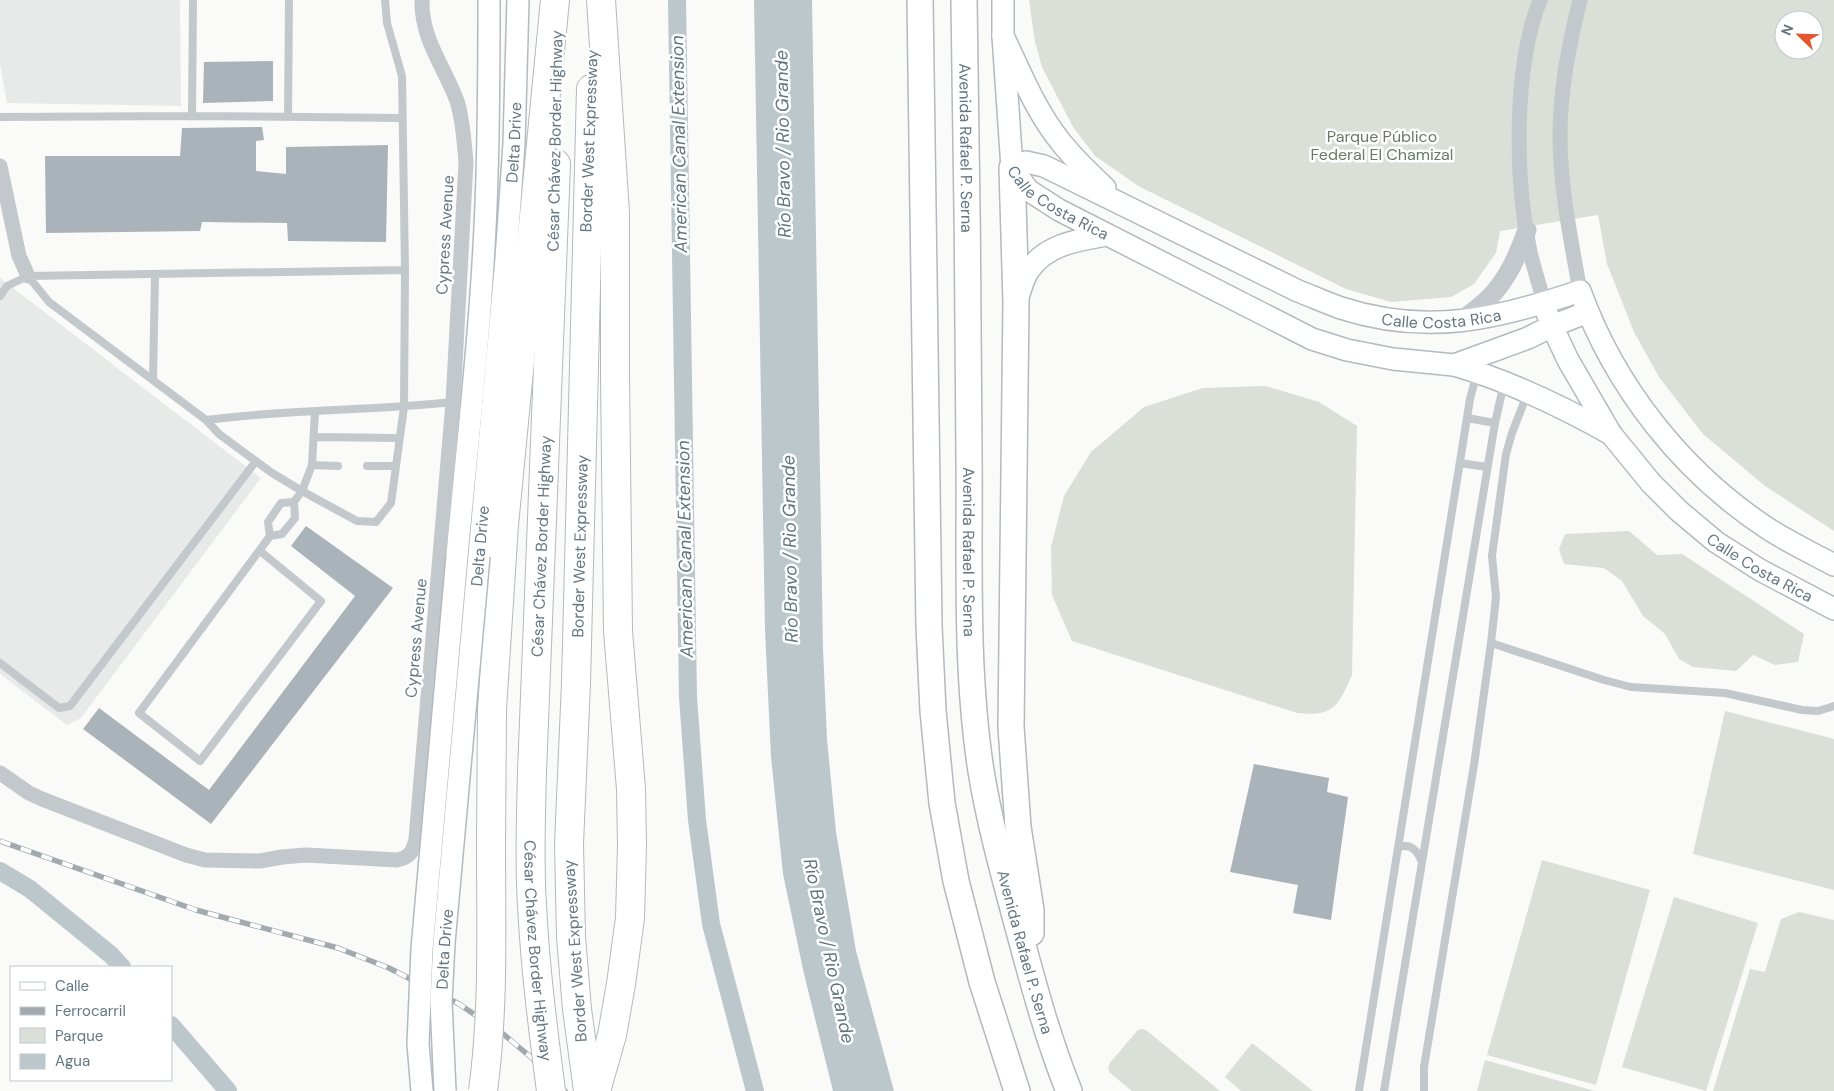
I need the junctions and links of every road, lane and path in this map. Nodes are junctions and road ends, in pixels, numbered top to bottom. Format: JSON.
{"nodes":[{"id":1,"x":193,"y":0,"type":"edge"},
{"id":2,"x":289,"y":0,"type":"edge"},
{"id":3,"x":385,"y":0,"type":"edge"},
{"id":4,"x":422,"y":0,"type":"edge"},
{"id":5,"x":489,"y":0,"type":"edge"},
{"id":6,"x":518,"y":0,"type":"edge"},
{"id":7,"x":557,"y":0,"type":"edge"},
{"id":8,"x":593,"y":0,"type":"edge"},
{"id":9,"x":601,"y":0,"type":"edge"},
{"id":10,"x":920,"y":0,"type":"edge"},
{"id":11,"x":964,"y":0,"type":"edge"},
{"id":12,"x":1003,"y":0,"type":"edge"},
{"id":13,"x":1540,"y":0,"type":"edge"},
{"id":14,"x":1580,"y":0,"type":"edge"},
{"id":15,"x":1003,"y":36,"type":"junction"},
{"id":16,"x":192,"y":116,"type":"junction"},
{"id":17,"x":0,"y":117,"type":"edge"},
{"id":18,"x":288,"y":117,"type":"junction"},
{"id":19,"x":402,"y":118,"type":"junction"},
{"id":20,"x":0,"y":166,"type":"edge"},
{"id":21,"x":1012,"y":168,"type":"junction"},
{"id":22,"x":1123,"y":205,"type":"junction"},
{"id":23,"x":1526,"y":230,"type":"junction"},
{"id":24,"x":1107,"y":236,"type":"junction"},
{"id":25,"x":405,"y":270,"type":"junction"},
{"id":26,"x":28,"y":276,"type":"junction"},
{"id":27,"x":155,"y":276,"type":"junction"},
{"id":28,"x":1580,"y":291,"type":"junction"},
{"id":29,"x":0,"y":296,"type":"edge"},
{"id":30,"x":1016,"y":302,"type":"junction"},
{"id":31,"x":1544,"y":303,"type":"junction"},
{"id":32,"x":1588,"y":312,"type":"junction"},
{"id":33,"x":1460,"y":322,"type":"junction"},
{"id":34,"x":1552,"y":326,"type":"junction"},
{"id":35,"x":1454,"y":366,"type":"junction"},
{"id":36,"x":1478,"y":372,"type":"junction"},
{"id":37,"x":153,"y":380,"type":"junction"},
{"id":38,"x":1505,"y":382,"type":"junction"},
{"id":39,"x":1528,"y":392,"type":"junction"},
{"id":40,"x":453,"y":402,"type":"junction"},
{"id":41,"x":404,"y":407,"type":"junction"},
{"id":42,"x":315,"y":412,"type":"junction"},
{"id":43,"x":1467,"y":418,"type":"junction"},
{"id":44,"x":206,"y":420,"type":"junction"},
{"id":45,"x":1495,"y":423,"type":"junction"},
{"id":46,"x":1611,"y":434,"type":"junction"},
{"id":47,"x":314,"y":437,"type":"junction"},
{"id":48,"x":398,"y":438,"type":"junction"},
{"id":49,"x":256,"y":461,"type":"junction"},
{"id":50,"x":1460,"y":463,"type":"junction"},
{"id":51,"x":312,"y":465,"type":"junction"},
{"id":52,"x":338,"y":466,"type":"dead end"},
{"id":53,"x":367,"y":466,"type":"dead end"},
{"id":54,"x":396,"y":466,"type":"junction"},
{"id":55,"x":1487,"y":467,"type":"junction"},
{"id":56,"x":302,"y":491,"type":"junction"},
{"id":57,"x":294,"y":502,"type":"junction"},
{"id":58,"x":270,"y":536,"type":"junction"},
{"id":59,"x":260,"y":551,"type":"junction"},
{"id":60,"x":1834,"y":564,"type":"edge"},
{"id":61,"x":1834,"y":609,"type":"edge"},
{"id":62,"x":1491,"y":643,"type":"junction"},
{"id":63,"x":0,"y":663,"type":"edge"},
{"id":64,"x":1834,"y":706,"type":"edge"},
{"id":65,"x":0,"y":773,"type":"edge"},
{"id":66,"x":1399,"y":847,"type":"junction"},
{"id":67,"x":1421,"y":862,"type":"junction"},
{"id":68,"x":1032,"y":978,"type":"junction"},
{"id":69,"x":422,"y":1091,"type":"edge"},
{"id":70,"x":445,"y":1091,"type":"edge"},
{"id":71,"x":482,"y":1091,"type":"edge"},
{"id":72,"x":551,"y":1091,"type":"edge"},
{"id":73,"x":588,"y":1091,"type":"edge"},
{"id":74,"x":596,"y":1091,"type":"edge"},
{"id":75,"x":1017,"y":1091,"type":"edge"},
{"id":76,"x":1069,"y":1091,"type":"edge"},
{"id":77,"x":1359,"y":1091,"type":"edge"},
{"id":78,"x":1384,"y":1091,"type":"edge"},
{"id":79,"x":1424,"y":1091,"type":"edge"}],
"edges":[{"from":1,"to":16,"type":"lane"},
{"from":2,"to":18,"type":"lane"},
{"from":3,"to":19,"type":"lane"},
{"from":4,"to":40,"type":"street","name":"Cypress Avenue"},
{"from":5,"to":69,"type":"main road","name":"Delta Drive","bridge":true},
{"from":6,"to":70,"type":"main road","name":"Delta Drive","bridge":true},
{"from":7,"to":71,"type":"highway","bridge":true},
{"from":7,"to":72,"type":"highway","name":"César Chávez Border Highway","bridge":true},
{"from":8,"to":73,"type":"highway","name":"Border West Expressway"},
{"from":9,"to":74,"type":"highway"},
{"from":10,"to":75,"type":"highway"},
{"from":11,"to":68,"type":"highway","name":"Avenida Rafael P. Serna"},
{"from":12,"to":15,"type":"main road"},
{"from":13,"to":23,"type":"street"},
{"from":14,"to":28,"type":"street"},
{"from":15,"to":21,"type":"main road"},
{"from":15,"to":22,"type":"main road"},
{"from":16,"to":17,"type":"lane"},
{"from":16,"to":18,"type":"lane"},
{"from":18,"to":19,"type":"lane"},
{"from":19,"to":25,"type":"lane"},
{"from":20,"to":26,"type":"street"},
{"from":21,"to":22,"type":"main road","name":"Calle Costa Rica"},
{"from":21,"to":24,"type":"main road","name":"Calle Costa Rica"},
{"from":21,"to":30,"type":"highway"},
{"from":22,"to":33,"type":"main road","name":"Calle Costa Rica"},
{"from":23,"to":31,"type":"street"},
{"from":23,"to":33,"type":"street"},
{"from":24,"to":30,"type":"main road"},
{"from":24,"to":35,"type":"main road","name":"Calle Costa Rica"},
{"from":25,"to":27,"type":"lane"},
{"from":25,"to":41,"type":"lane"},
{"from":26,"to":27,"type":"lane"},
{"from":26,"to":29,"type":"lane"},
{"from":26,"to":37,"type":"lane"},
{"from":27,"to":37,"type":"lane"},
{"from":28,"to":31,"type":"main road","name":"Calle Costa Rica"},
{"from":28,"to":32,"type":"main road"},
{"from":30,"to":68,"type":"highway"},
{"from":31,"to":33,"type":"main road","name":"Calle Costa Rica"},
{"from":31,"to":34,"type":"main road","name":"Calle Costa Rica"},
{"from":32,"to":34,"type":"main road","name":"Calle Costa Rica"},
{"from":32,"to":60,"type":"main road"},
{"from":34,"to":35,"type":"main road","name":"Calle Costa Rica"},
{"from":34,"to":46,"type":"main road","name":"Calle Costa Rica"},
{"from":35,"to":36,"type":"main road"},
{"from":36,"to":38,"type":"main road"},
{"from":36,"to":43,"type":"lane"},
{"from":37,"to":44,"type":"lane"},
{"from":38,"to":39,"type":"main road"},
{"from":38,"to":45,"type":"lane"},
{"from":39,"to":46,"type":"main road"},
{"from":39,"to":62,"type":"lane"},
{"from":40,"to":41,"type":"lane"},
{"from":40,"to":65,"type":"street","name":"Cypress Avenue"},
{"from":41,"to":42,"type":"lane"},
{"from":41,"to":48,"type":"lane"},
{"from":42,"to":44,"type":"lane"},
{"from":42,"to":47,"type":"lane"},
{"from":43,"to":45,"type":"lane"},
{"from":43,"to":50,"type":"lane"},
{"from":44,"to":49,"type":"lane"},
{"from":45,"to":55,"type":"lane"},
{"from":46,"to":61,"type":"main road","name":"Calle Costa Rica"},
{"from":47,"to":48,"type":"lane"},
{"from":47,"to":51,"type":"lane"},
{"from":48,"to":54,"type":"lane"},
{"from":49,"to":56,"type":"lane"},
{"from":49,"to":63,"type":"lane"},
{"from":50,"to":55,"type":"lane"},
{"from":50,"to":66,"type":"lane"},
{"from":51,"to":52,"type":"lane"},
{"from":51,"to":56,"type":"lane"},
{"from":53,"to":54,"type":"lane"},
{"from":54,"to":56,"type":"lane"},
{"from":55,"to":67,"type":"lane"},
{"from":56,"to":57,"type":"lane"},
{"from":57,"to":58,"type":"lane"},
{"from":57,"to":58,"type":"lane"},
{"from":58,"to":59,"type":"lane"},
{"from":59,"to":59,"type":"lane"},
{"from":62,"to":64,"type":"lane"},
{"from":62,"to":79,"type":"lane"},
{"from":66,"to":67,"type":"lane"},
{"from":66,"to":77,"type":"lane"},
{"from":67,"to":78,"type":"lane"},
{"from":68,"to":76,"type":"highway","name":"Avenida Rafael P. Serna"}]}
